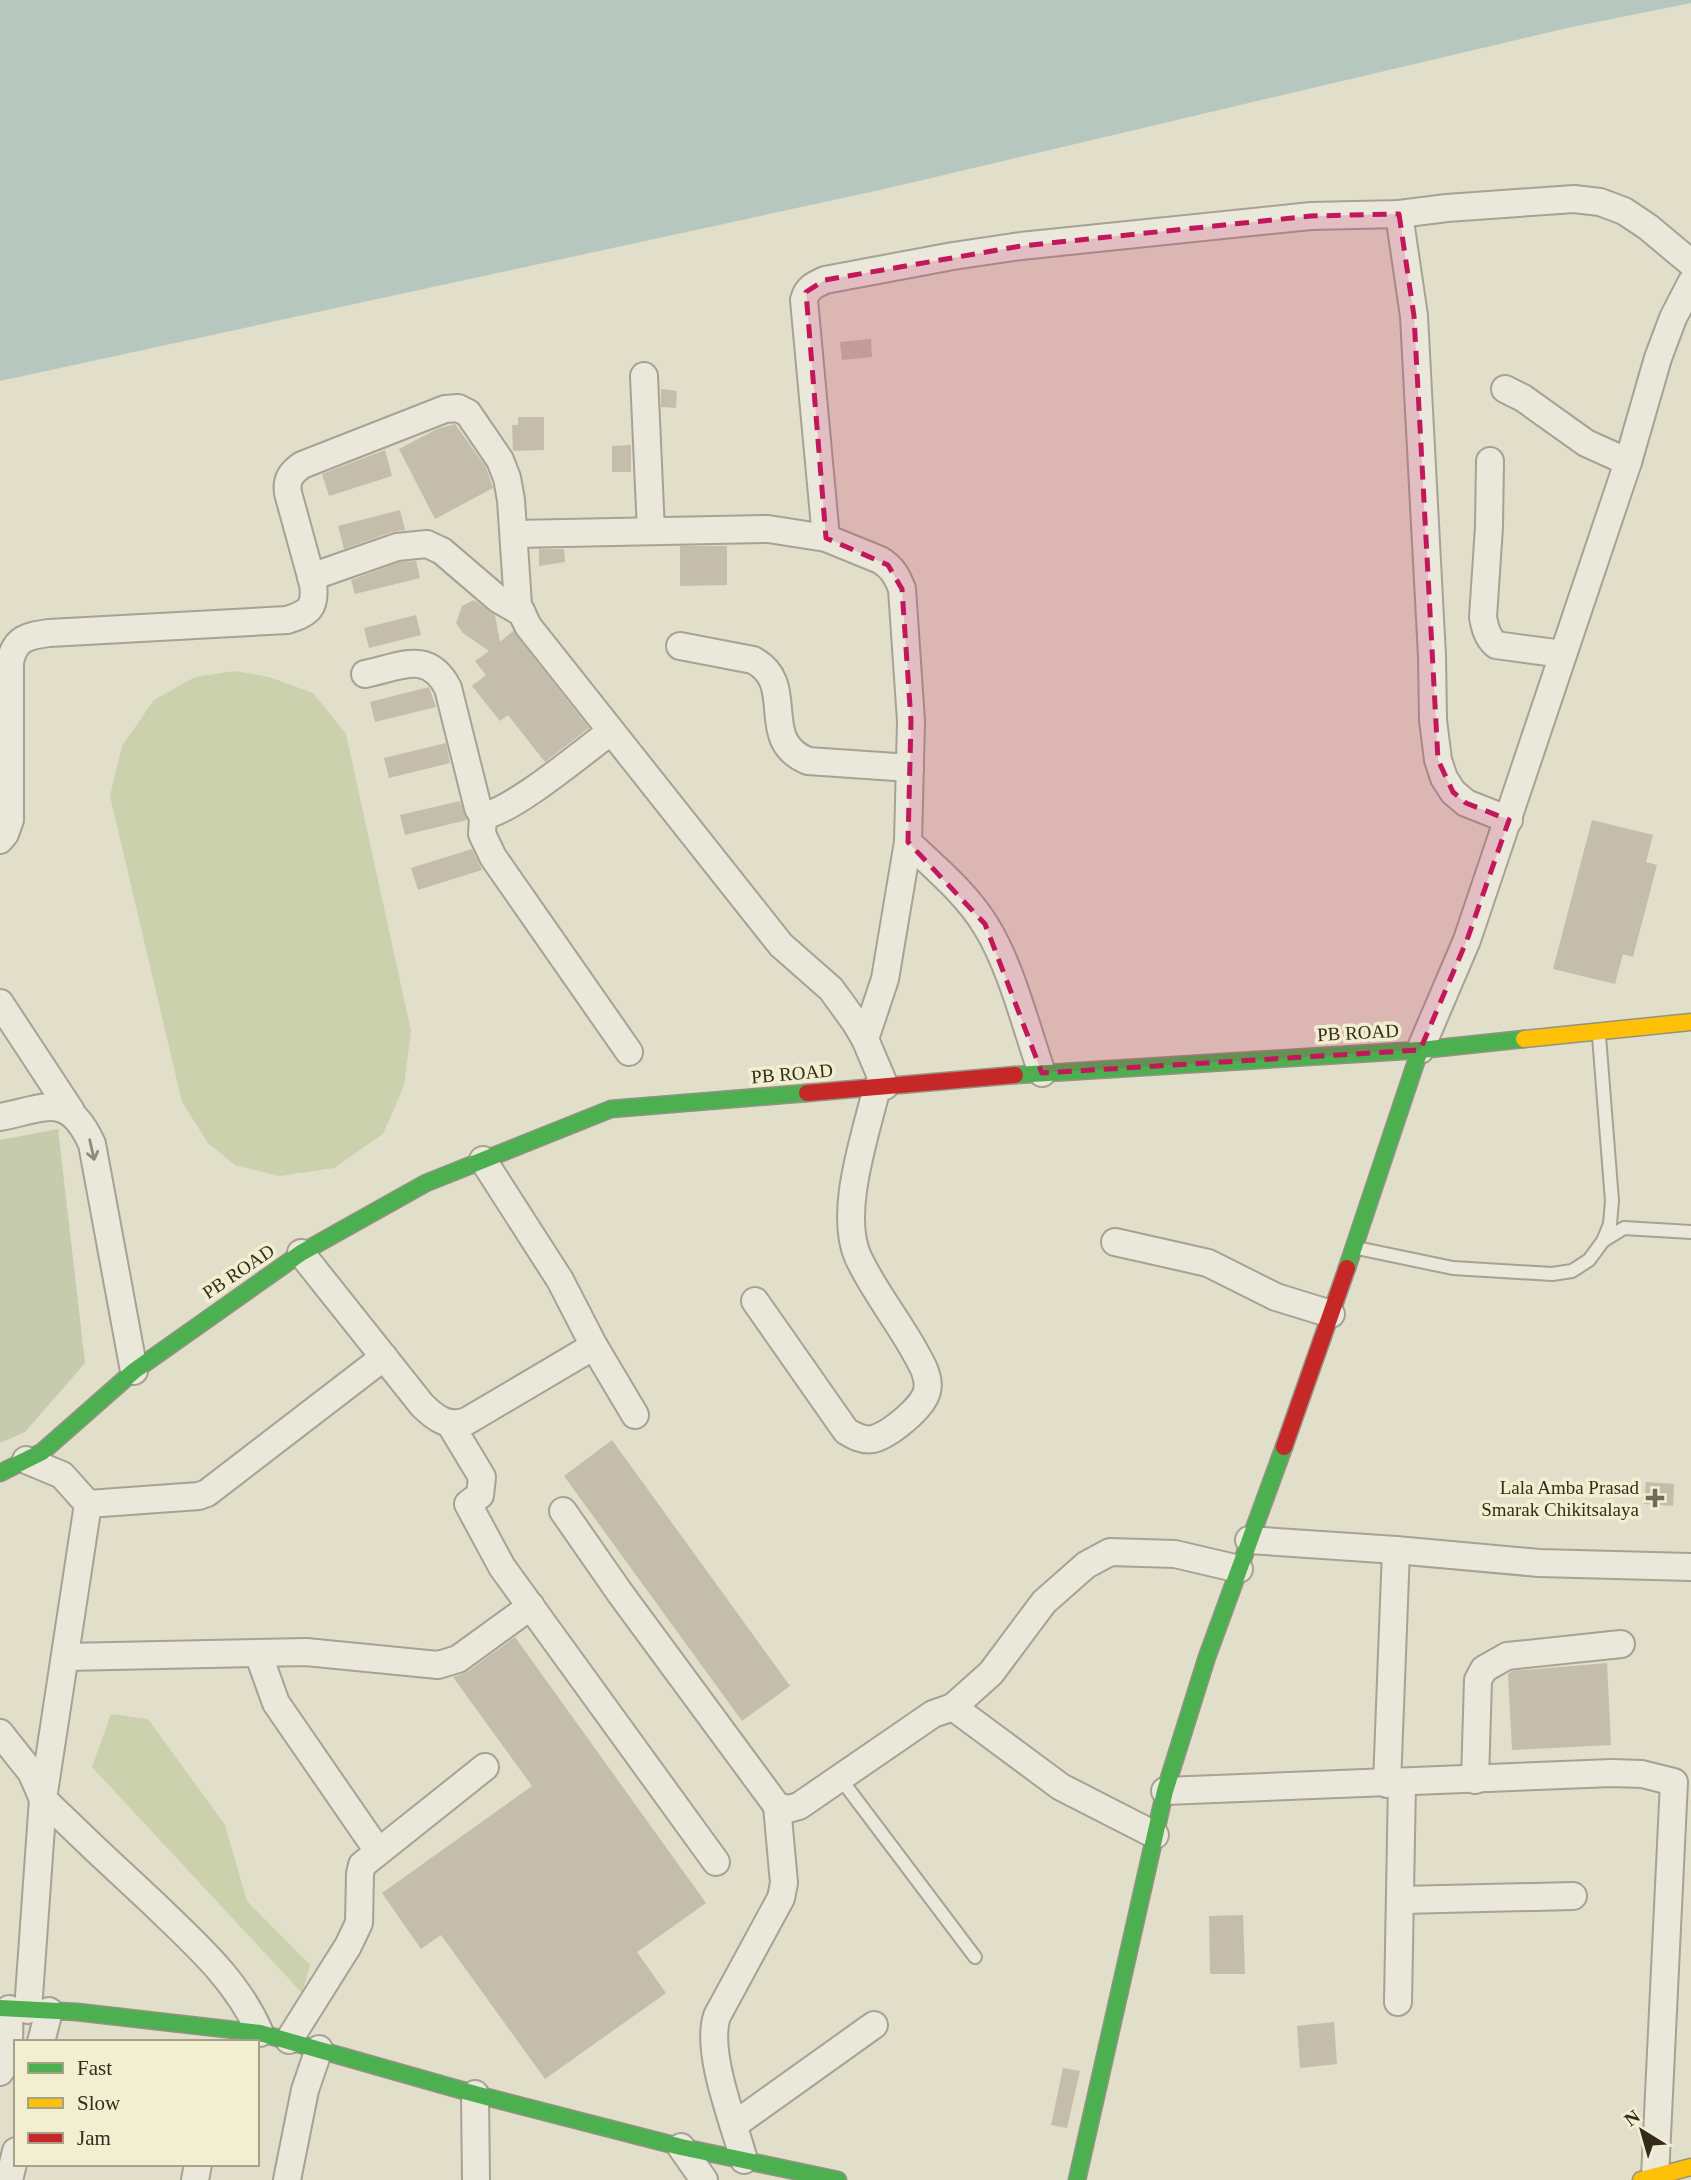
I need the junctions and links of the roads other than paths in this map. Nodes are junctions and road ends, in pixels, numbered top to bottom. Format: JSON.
{"nodes":[{"id":1,"x":1399,"y":214,"type":"junction"},
{"id":2,"x":1691,"y":263,"type":"edge"},
{"id":3,"x":1691,"y":283,"type":"edge"},
{"id":4,"x":644,"y":376,"type":"dead end"},
{"id":5,"x":1505,"y":389,"type":"dead end"},
{"id":6,"x":1490,"y":461,"type":"dead end"},
{"id":7,"x":1628,"y":462,"type":"junction"},
{"id":8,"x":651,"y":531,"type":"junction"},
{"id":9,"x":514,"y":534,"type":"junction"},
{"id":10,"x":827,"y":538,"type":"junction"},
{"id":11,"x":311,"y":577,"type":"junction"},
{"id":12,"x":522,"y":613,"type":"junction"},
{"id":13,"x":680,"y":646,"type":"dead end"},
{"id":14,"x":1563,"y":654,"type":"junction"},
{"id":15,"x":365,"y":674,"type":"dead end"},
{"id":16,"x":610,"y":732,"type":"junction"},
{"id":17,"x":910,"y":768,"type":"junction"},
{"id":18,"x":483,"y":816,"type":"junction"},
{"id":19,"x":1509,"y":820,"type":"junction"},
{"id":20,"x":0,"y":840,"type":"edge"},
{"id":21,"x":908,"y":842,"type":"junction"},
{"id":22,"x":0,"y":1003,"type":"edge"},
{"id":23,"x":1691,"y":1022,"type":"edge"},
{"id":24,"x":1599,"y":1031,"type":"junction"},
{"id":25,"x":865,"y":1039,"type":"junction"},
{"id":26,"x":1420,"y":1050,"type":"junction"},
{"id":27,"x":629,"y":1052,"type":"dead end"},
{"id":28,"x":1042,"y":1073,"type":"junction"},
{"id":29,"x":881,"y":1087,"type":"junction"},
{"id":30,"x":71,"y":1111,"type":"junction"},
{"id":31,"x":0,"y":1117,"type":"edge"},
{"id":32,"x":483,"y":1160,"type":"junction"},
{"id":33,"x":1691,"y":1232,"type":"edge"},
{"id":34,"x":1603,"y":1241,"type":"junction"},
{"id":35,"x":1115,"y":1242,"type":"dead end"},
{"id":36,"x":1354,"y":1247,"type":"junction"},
{"id":37,"x":301,"y":1254,"type":"junction"},
{"id":38,"x":755,"y":1301,"type":"dead end"},
{"id":39,"x":1331,"y":1314,"type":"junction"},
{"id":40,"x":594,"y":1346,"type":"junction"},
{"id":41,"x":384,"y":1357,"type":"junction"},
{"id":42,"x":134,"y":1371,"type":"junction"},
{"id":43,"x":635,"y":1415,"type":"dead end"},
{"id":44,"x":450,"y":1424,"type":"junction"},
{"id":45,"x":26,"y":1460,"type":"junction"},
{"id":46,"x":0,"y":1472,"type":"edge"},
{"id":47,"x":88,"y":1504,"type":"junction"},
{"id":48,"x":563,"y":1511,"type":"dead end"},
{"id":49,"x":1249,"y":1540,"type":"junction"},
{"id":50,"x":1396,"y":1550,"type":"junction"},
{"id":51,"x":1691,"y":1567,"type":"edge"},
{"id":52,"x":1239,"y":1569,"type":"junction"},
{"id":53,"x":531,"y":1606,"type":"junction"},
{"id":54,"x":1621,"y":1644,"type":"dead end"},
{"id":55,"x":258,"y":1653,"type":"junction"},
{"id":56,"x":65,"y":1657,"type":"junction"},
{"id":57,"x":953,"y":1707,"type":"junction"},
{"id":58,"x":0,"y":1733,"type":"edge"},
{"id":59,"x":485,"y":1767,"type":"dead end"},
{"id":60,"x":839,"y":1778,"type":"junction"},
{"id":61,"x":1475,"y":1780,"type":"junction"},
{"id":62,"x":1394,"y":1783,"type":"junction"},
{"id":63,"x":1683,"y":1785,"type":"edge"},
{"id":64,"x":1165,"y":1791,"type":"junction"},
{"id":65,"x":43,"y":1799,"type":"junction"},
{"id":66,"x":777,"y":1806,"type":"junction"},
{"id":67,"x":1155,"y":1835,"type":"junction"},
{"id":68,"x":378,"y":1852,"type":"junction"},
{"id":69,"x":716,"y":1863,"type":"dead end"},
{"id":70,"x":1573,"y":1896,"type":"dead end"},
{"id":71,"x":1401,"y":1900,"type":"junction"},
{"id":72,"x":975,"y":1957,"type":"dead end"},
{"id":73,"x":1398,"y":2002,"type":"dead end"},
{"id":74,"x":22,"y":2009,"type":"edge"},
{"id":75,"x":874,"y":2025,"type":"dead end"},
{"id":76,"x":260,"y":2033,"type":"junction"},
{"id":77,"x":223,"y":2035,"type":"edge"},
{"id":78,"x":40,"y":2040,"type":"edge"},
{"id":79,"x":289,"y":2040,"type":"junction"},
{"id":80,"x":319,"y":2049,"type":"junction"},
{"id":81,"x":0,"y":2072,"type":"edge"},
{"id":82,"x":475,"y":2094,"type":"junction"},
{"id":83,"x":734,"y":2125,"type":"junction"},
{"id":84,"x":681,"y":2147,"type":"junction"},
{"id":85,"x":14,"y":2159,"type":"edge"},
{"id":86,"x":744,"y":2160,"type":"junction"},
{"id":87,"x":1691,"y":2167,"type":"edge"},
{"id":88,"x":1648,"y":2178,"type":"edge"},
{"id":89,"x":9,"y":2180,"type":"edge"},
{"id":90,"x":287,"y":2180,"type":"edge"},
{"id":91,"x":476,"y":2180,"type":"edge"},
{"id":92,"x":704,"y":2180,"type":"edge"},
{"id":93,"x":838,"y":2180,"type":"edge"},
{"id":94,"x":1077,"y":2180,"type":"edge"}],
"edges":[{"from":1,"to":2,"type":"street"},
{"from":1,"to":10,"type":"street"},
{"from":1,"to":19,"type":"street"},
{"from":3,"to":7,"type":"street"},
{"from":4,"to":8,"type":"street"},
{"from":5,"to":7,"type":"street"},
{"from":6,"to":14,"type":"street"},
{"from":7,"to":14,"type":"street"},
{"from":8,"to":9,"type":"street"},
{"from":8,"to":10,"type":"street"},
{"from":9,"to":11,"type":"street"},
{"from":9,"to":12,"type":"street"},
{"from":10,"to":17,"type":"street"},
{"from":11,"to":12,"type":"street"},
{"from":11,"to":20,"type":"street"},
{"from":12,"to":16,"type":"street"},
{"from":13,"to":17,"type":"street"},
{"from":14,"to":19,"type":"street"},
{"from":15,"to":18,"type":"street"},
{"from":16,"to":18,"type":"street"},
{"from":16,"to":25,"type":"street"},
{"from":17,"to":21,"type":"street"},
{"from":18,"to":27,"type":"street"},
{"from":19,"to":26,"type":"street"},
{"from":21,"to":25,"type":"street"},
{"from":21,"to":28,"type":"street"},
{"from":22,"to":30,"type":"street"},
{"from":23,"to":24,"type":"street","name":"PB ROAD"},
{"from":24,"to":26,"type":"street","name":"PB ROAD"},
{"from":24,"to":34,"type":"lane"},
{"from":25,"to":29,"type":"street"},
{"from":26,"to":28,"type":"street","name":"PB ROAD"},
{"from":26,"to":36,"type":"street"},
{"from":28,"to":29,"type":"street","name":"PB ROAD"},
{"from":29,"to":32,"type":"street","name":"PB ROAD"},
{"from":29,"to":38,"type":"street"},
{"from":30,"to":31,"type":"street"},
{"from":30,"to":42,"type":"street","one_way":true},
{"from":32,"to":37,"type":"street","name":"PB ROAD"},
{"from":32,"to":40,"type":"street"},
{"from":33,"to":34,"type":"lane"},
{"from":34,"to":36,"type":"lane"},
{"from":35,"to":39,"type":"street"},
{"from":36,"to":39,"type":"street"},
{"from":37,"to":41,"type":"street"},
{"from":37,"to":42,"type":"street","name":"PB ROAD"},
{"from":39,"to":49,"type":"street"},
{"from":40,"to":43,"type":"street"},
{"from":40,"to":44,"type":"street"},
{"from":41,"to":44,"type":"street"},
{"from":41,"to":47,"type":"street"},
{"from":42,"to":45,"type":"street","name":"PB ROAD"},
{"from":44,"to":53,"type":"street"},
{"from":45,"to":46,"type":"street","name":"PB ROAD"},
{"from":45,"to":47,"type":"street"},
{"from":47,"to":56,"type":"street"},
{"from":48,"to":66,"type":"street"},
{"from":49,"to":50,"type":"street"},
{"from":49,"to":52,"type":"street"},
{"from":50,"to":51,"type":"street"},
{"from":50,"to":62,"type":"street"},
{"from":52,"to":57,"type":"street"},
{"from":52,"to":64,"type":"street"},
{"from":53,"to":55,"type":"street"},
{"from":53,"to":69,"type":"street"},
{"from":54,"to":61,"type":"street"},
{"from":55,"to":56,"type":"street"},
{"from":55,"to":68,"type":"street"},
{"from":56,"to":65,"type":"street"},
{"from":57,"to":60,"type":"street"},
{"from":57,"to":67,"type":"street"},
{"from":58,"to":65,"type":"street"},
{"from":59,"to":68,"type":"street"},
{"from":60,"to":66,"type":"street"},
{"from":60,"to":72,"type":"lane"},
{"from":61,"to":62,"type":"street"},
{"from":61,"to":63,"type":"street"},
{"from":62,"to":64,"type":"street"},
{"from":62,"to":71,"type":"street"},
{"from":63,"to":88,"type":"street"},
{"from":64,"to":67,"type":"street"},
{"from":65,"to":74,"type":"street"},
{"from":65,"to":76,"type":"street"},
{"from":66,"to":83,"type":"street"},
{"from":67,"to":94,"type":"street"},
{"from":68,"to":79,"type":"street"},
{"from":70,"to":71,"type":"street"},
{"from":71,"to":73,"type":"street"},
{"from":74,"to":77,"type":"street"},
{"from":74,"to":78,"type":"street"},
{"from":74,"to":81,"type":"street"},
{"from":75,"to":83,"type":"street"},
{"from":76,"to":77,"type":"street"},
{"from":76,"to":79,"type":"street"},
{"from":79,"to":80,"type":"street"},
{"from":80,"to":82,"type":"street"},
{"from":80,"to":90,"type":"street"},
{"from":82,"to":84,"type":"street"},
{"from":82,"to":91,"type":"street"},
{"from":83,"to":86,"type":"street"},
{"from":84,"to":86,"type":"street"},
{"from":84,"to":92,"type":"street"},
{"from":85,"to":89,"type":"street"},
{"from":86,"to":93,"type":"street"},
{"from":87,"to":88,"type":"street"}]}
